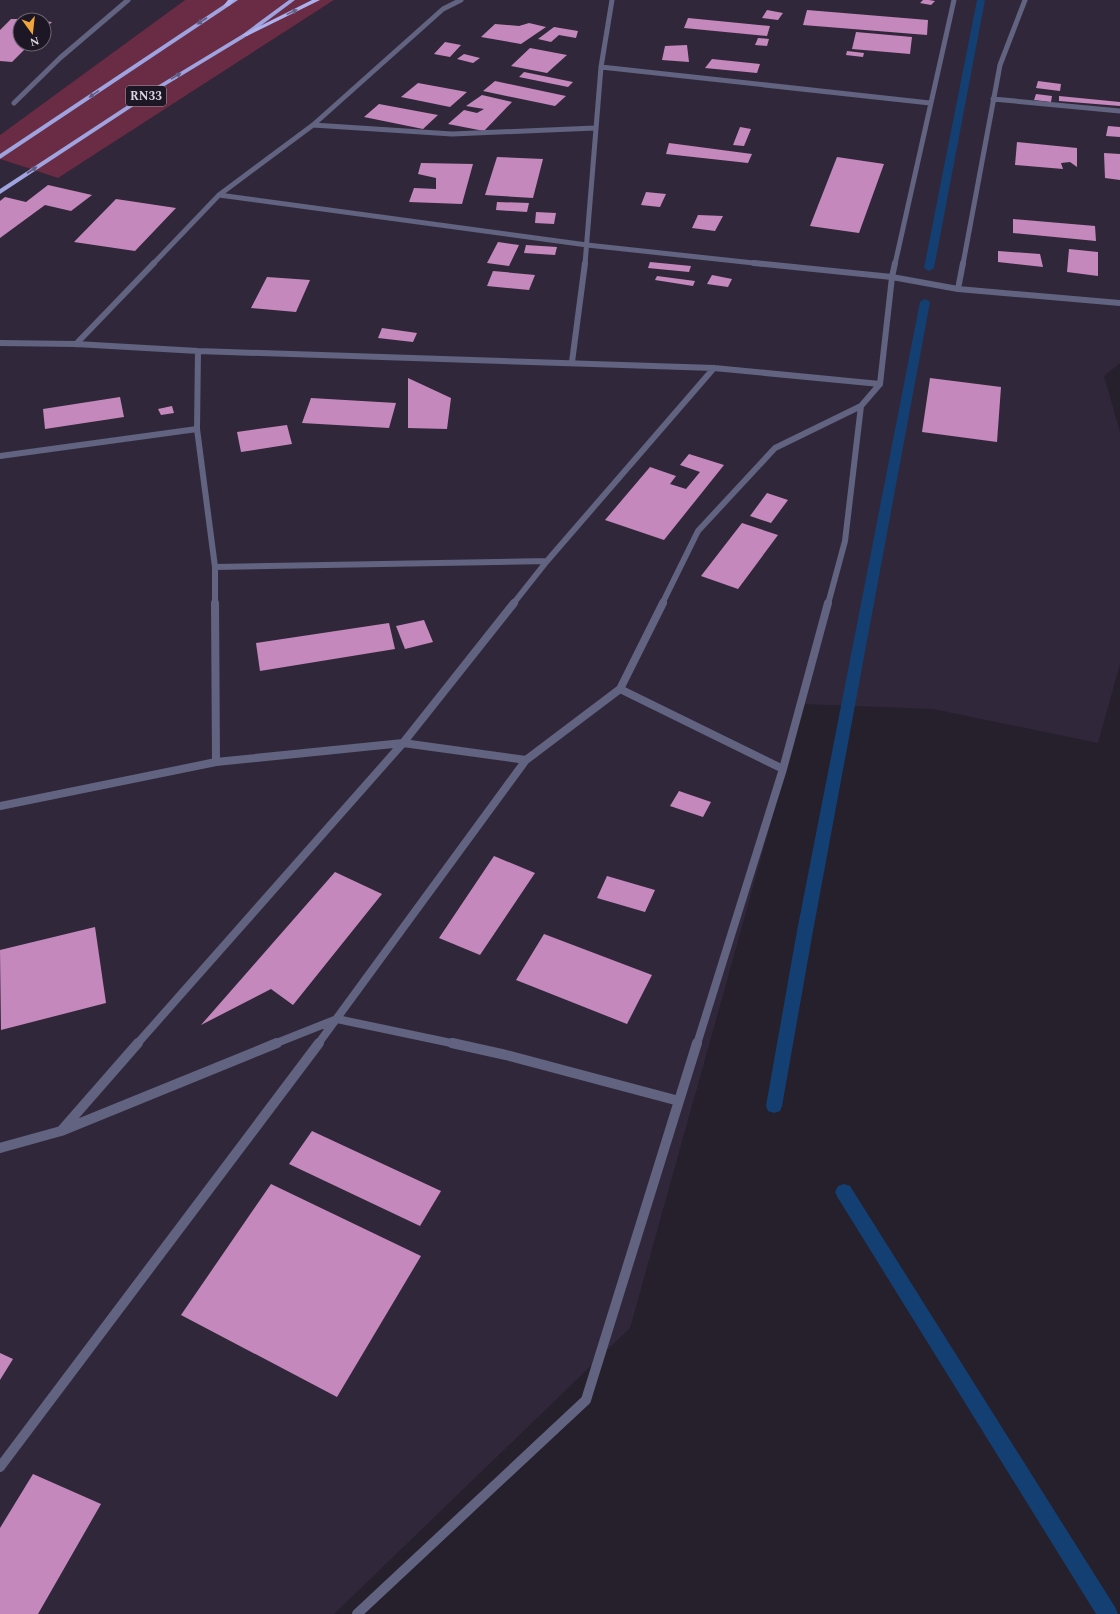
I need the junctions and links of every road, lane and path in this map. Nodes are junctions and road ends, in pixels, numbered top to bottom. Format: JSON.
{"nodes":[{"id":1,"x":128,"y":0,"type":"edge"},
{"id":2,"x":231,"y":0,"type":"edge"},
{"id":3,"x":235,"y":0,"type":"edge"},
{"id":4,"x":292,"y":0,"type":"edge"},
{"id":5,"x":317,"y":0,"type":"edge"},
{"id":6,"x":461,"y":0,"type":"edge"},
{"id":7,"x":612,"y":0,"type":"edge"},
{"id":8,"x":954,"y":0,"type":"edge"},
{"id":9,"x":1025,"y":0,"type":"edge"},
{"id":10,"x":227,"y":5,"type":"junction"},
{"id":11,"x":244,"y":35,"type":"junction"},
{"id":12,"x":601,"y":67,"type":"junction"},
{"id":13,"x":993,"y":99,"type":"junction"},
{"id":14,"x":14,"y":103,"type":"dead end"},
{"id":15,"x":930,"y":103,"type":"junction"},
{"id":16,"x":1120,"y":111,"type":"edge"},
{"id":17,"x":313,"y":125,"type":"junction"},
{"id":18,"x":595,"y":128,"type":"junction"},
{"id":19,"x":0,"y":157,"type":"edge"},
{"id":20,"x":0,"y":192,"type":"edge"},
{"id":21,"x":219,"y":195,"type":"junction"},
{"id":22,"x":587,"y":245,"type":"junction"},
{"id":23,"x":892,"y":277,"type":"junction"},
{"id":24,"x":958,"y":289,"type":"junction"},
{"id":25,"x":1120,"y":303,"type":"edge"},
{"id":26,"x":0,"y":343,"type":"edge"},
{"id":27,"x":76,"y":344,"type":"junction"},
{"id":28,"x":198,"y":351,"type":"junction"},
{"id":29,"x":572,"y":362,"type":"junction"},
{"id":30,"x":714,"y":368,"type":"junction"},
{"id":31,"x":880,"y":384,"type":"junction"},
{"id":32,"x":861,"y":406,"type":"junction"},
{"id":33,"x":197,"y":429,"type":"junction"},
{"id":34,"x":0,"y":456,"type":"edge"},
{"id":35,"x":547,"y":561,"type":"junction"},
{"id":36,"x":215,"y":567,"type":"junction"},
{"id":37,"x":620,"y":689,"type":"junction"},
{"id":38,"x":403,"y":743,"type":"junction"},
{"id":39,"x":526,"y":760,"type":"junction"},
{"id":40,"x":216,"y":762,"type":"junction"},
{"id":41,"x":783,"y":769,"type":"junction"},
{"id":42,"x":0,"y":806,"type":"edge"},
{"id":43,"x":337,"y":1019,"type":"junction"},
{"id":44,"x":679,"y":1101,"type":"junction"},
{"id":45,"x":61,"y":1131,"type":"junction"},
{"id":46,"x":0,"y":1148,"type":"edge"},
{"id":47,"x":0,"y":1468,"type":"edge"},
{"id":48,"x":357,"y":1614,"type":"edge"}],
"edges":[{"from":1,"to":14,"type":"street"},
{"from":2,"to":10,"type":"highway"},
{"from":3,"to":10,"type":"main road","number":"RN33"},
{"from":4,"to":11,"type":"main road","number":"RN33"},
{"from":11,"to":5,"type":"highway","one_way":true},
{"from":6,"to":17,"type":"street"},
{"from":7,"to":12,"type":"street"},
{"from":8,"to":15,"type":"street"},
{"from":9,"to":13,"type":"street"},
{"from":10,"to":19,"type":"main road","number":"RN33","one_way":true},
{"from":20,"to":11,"type":"main road","number":"RN33","one_way":true},
{"from":12,"to":15,"type":"street"},
{"from":12,"to":18,"type":"street"},
{"from":13,"to":16,"type":"street"},
{"from":13,"to":24,"type":"street"},
{"from":15,"to":23,"type":"street"},
{"from":17,"to":18,"type":"street"},
{"from":17,"to":21,"type":"street"},
{"from":18,"to":22,"type":"street"},
{"from":21,"to":22,"type":"street"},
{"from":21,"to":27,"type":"street"},
{"from":22,"to":23,"type":"street"},
{"from":22,"to":29,"type":"street"},
{"from":23,"to":24,"type":"street"},
{"from":23,"to":31,"type":"street"},
{"from":24,"to":25,"type":"street"},
{"from":26,"to":27,"type":"street"},
{"from":27,"to":28,"type":"street"},
{"from":28,"to":29,"type":"street"},
{"from":28,"to":33,"type":"street"},
{"from":29,"to":30,"type":"street"},
{"from":30,"to":31,"type":"street"},
{"from":30,"to":35,"type":"street"},
{"from":31,"to":32,"type":"street"},
{"from":32,"to":37,"type":"street"},
{"from":32,"to":41,"type":"street"},
{"from":33,"to":34,"type":"street"},
{"from":33,"to":36,"type":"street"},
{"from":35,"to":36,"type":"street"},
{"from":35,"to":38,"type":"street"},
{"from":36,"to":40,"type":"street"},
{"from":37,"to":39,"type":"street"},
{"from":37,"to":41,"type":"street"},
{"from":38,"to":39,"type":"street"},
{"from":38,"to":40,"type":"street"},
{"from":38,"to":45,"type":"street"},
{"from":39,"to":43,"type":"street"},
{"from":40,"to":42,"type":"street"},
{"from":41,"to":44,"type":"street"},
{"from":43,"to":44,"type":"street"},
{"from":43,"to":45,"type":"street"},
{"from":43,"to":47,"type":"street"},
{"from":44,"to":48,"type":"street"},
{"from":45,"to":46,"type":"street"}]}
